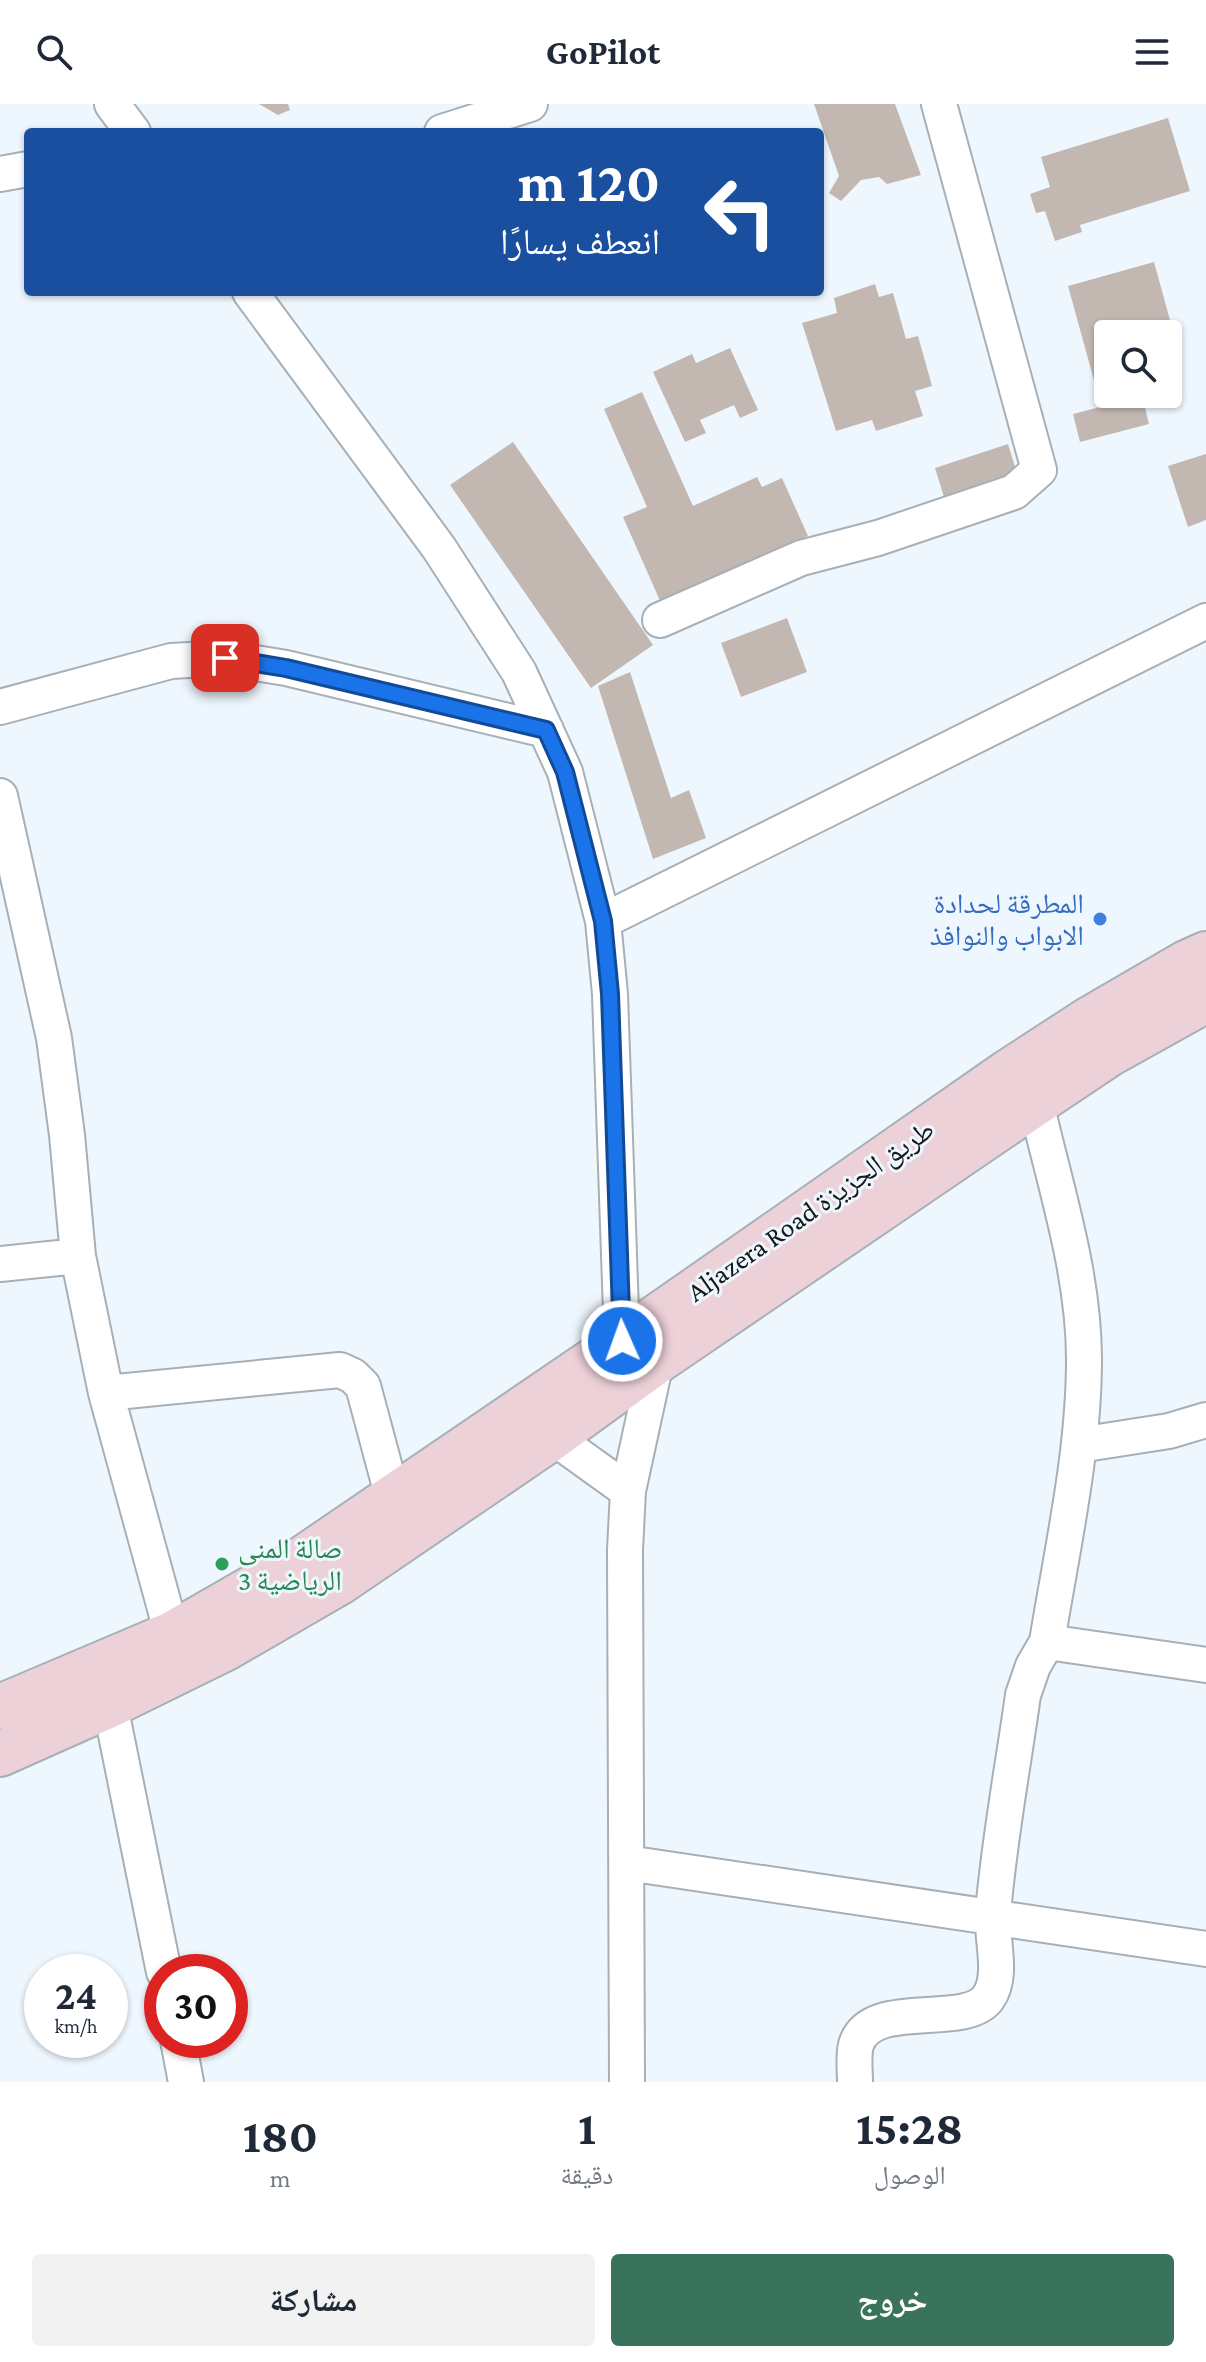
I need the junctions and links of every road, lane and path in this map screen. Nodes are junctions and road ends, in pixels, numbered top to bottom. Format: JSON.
{"nodes":[{"id":1,"x":112,"y":104,"type":"edge"},
{"id":2,"x":530,"y":104,"type":"edge"},
{"id":3,"x":939,"y":104,"type":"edge"},
{"id":4,"x":130,"y":128,"type":"edge"},
{"id":5,"x":455,"y":128,"type":"edge"},
{"id":6,"x":24,"y":170,"type":"edge"},
{"id":7,"x":0,"y":174,"type":"edge"},
{"id":8,"x":253,"y":296,"type":"edge"},
{"id":9,"x":660,"y":620,"type":"dead end"},
{"id":10,"x":1206,"y":621,"type":"edge"},
{"id":11,"x":0,"y":707,"type":"edge"},
{"id":12,"x":546,"y":730,"type":"junction"},
{"id":13,"x":0,"y":796,"type":"edge"},
{"id":14,"x":603,"y":921,"type":"junction"},
{"id":15,"x":1206,"y":954,"type":"edge"},
{"id":16,"x":1206,"y":1000,"type":"edge"},
{"id":17,"x":1036,"y":1103,"type":"junction"},
{"id":18,"x":78,"y":1256,"type":"junction"},
{"id":19,"x":0,"y":1264,"type":"edge"},
{"id":20,"x":636,"y":1361,"type":"junction"},
{"id":21,"x":106,"y":1393,"type":"junction"},
{"id":22,"x":1206,"y":1420,"type":"edge"},
{"id":23,"x":553,"y":1437,"type":"junction"},
{"id":24,"x":1079,"y":1445,"type":"junction"},
{"id":25,"x":628,"y":1491,"type":"junction"},
{"id":26,"x":393,"y":1498,"type":"junction"},
{"id":27,"x":172,"y":1634,"type":"junction"},
{"id":28,"x":1047,"y":1642,"type":"junction"},
{"id":29,"x":1206,"y":1665,"type":"edge"},
{"id":30,"x":110,"y":1705,"type":"junction"},
{"id":31,"x":0,"y":1707,"type":"edge"},
{"id":32,"x":0,"y":1754,"type":"edge"},
{"id":33,"x":627,"y":1863,"type":"junction"},
{"id":34,"x":993,"y":1916,"type":"junction"},
{"id":35,"x":1206,"y":1949,"type":"edge"},
{"id":36,"x":160,"y":1954,"type":"edge"},
{"id":37,"x":181,"y":2058,"type":"edge"},
{"id":38,"x":186,"y":2082,"type":"edge"},
{"id":39,"x":627,"y":2082,"type":"edge"},
{"id":40,"x":855,"y":2082,"type":"edge"}],
"edges":[{"from":1,"to":4,"type":"street"},
{"from":2,"to":5,"type":"street"},
{"from":3,"to":9,"type":"street"},
{"from":6,"to":7,"type":"street"},
{"from":8,"to":12,"type":"street"},
{"from":10,"to":14,"type":"street"},
{"from":11,"to":12,"type":"street"},
{"from":12,"to":14,"type":"street"},
{"from":13,"to":18,"type":"street"},
{"from":14,"to":20,"type":"street"},
{"from":15,"to":20,"type":"main road","name":"Aljazera Road طريق الجزيزة"},
{"from":16,"to":17,"type":"main road","name":"Aljazera Road طريق الجزيزة"},
{"from":17,"to":20,"type":"main road","name":"Aljazera Road طريق الجزيزة"},
{"from":17,"to":24,"type":"street"},
{"from":18,"to":19,"type":"street"},
{"from":18,"to":21,"type":"street"},
{"from":20,"to":23,"type":"main road","name":"Aljazera Road طريق الجزيزة"},
{"from":20,"to":25,"type":"street"},
{"from":20,"to":26,"type":"main road","name":"Aljazera Road طريق الجزيزة"},
{"from":21,"to":26,"type":"street"},
{"from":21,"to":27,"type":"street"},
{"from":22,"to":24,"type":"street"},
{"from":23,"to":25,"type":"street"},
{"from":23,"to":30,"type":"main road","name":"Aljazera Road طريق الجزيزة"},
{"from":24,"to":28,"type":"street"},
{"from":25,"to":33,"type":"street"},
{"from":26,"to":27,"type":"main road","name":"Aljazera Road طريق الجزيزة"},
{"from":27,"to":31,"type":"main road","name":"Aljazera Road طريق الجزيزة"},
{"from":28,"to":29,"type":"street"},
{"from":28,"to":34,"type":"street"},
{"from":30,"to":32,"type":"main road","name":"Aljazera Road طريق الجزيزة"},
{"from":30,"to":36,"type":"street"},
{"from":33,"to":34,"type":"street"},
{"from":33,"to":39,"type":"street"},
{"from":34,"to":35,"type":"street"},
{"from":34,"to":40,"type":"street"},
{"from":37,"to":38,"type":"street"}]}
